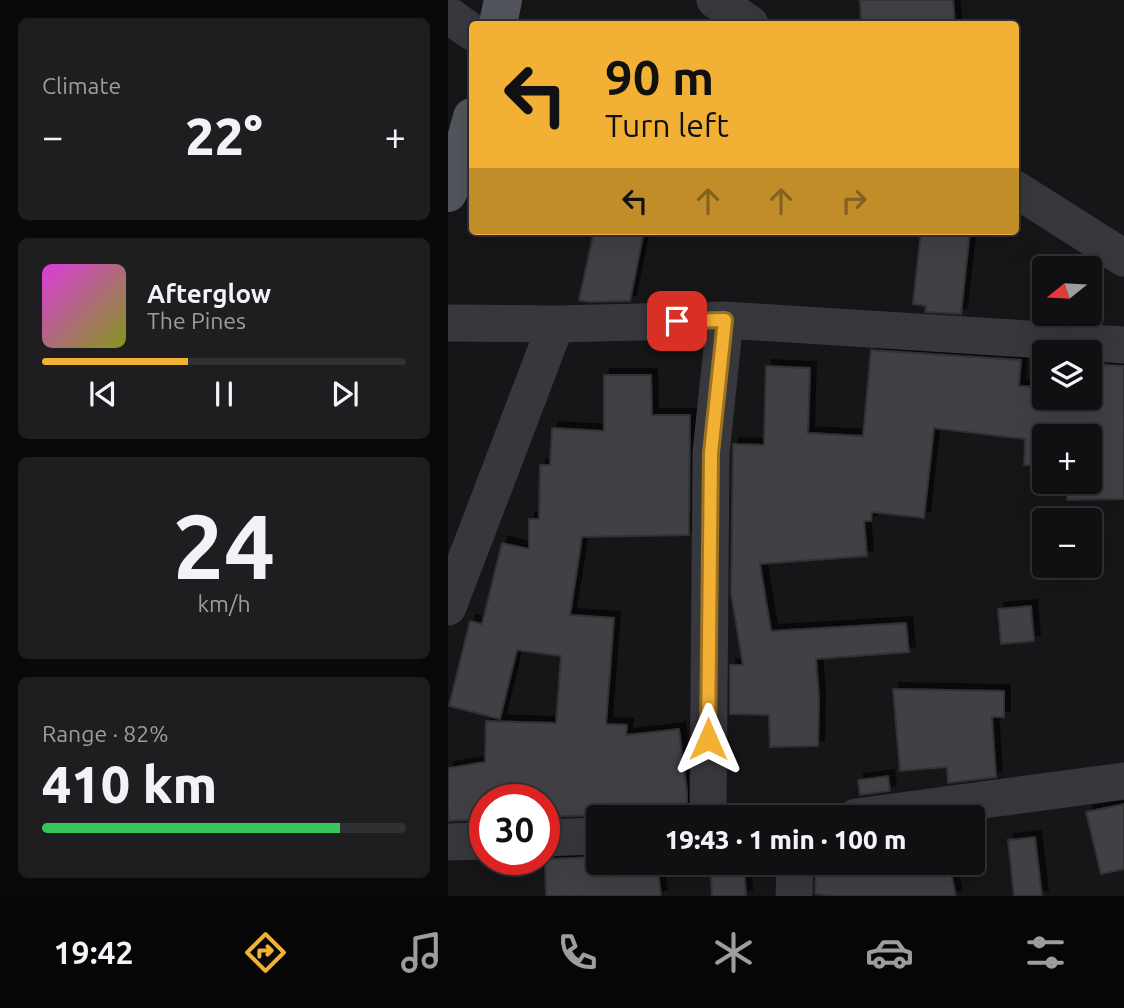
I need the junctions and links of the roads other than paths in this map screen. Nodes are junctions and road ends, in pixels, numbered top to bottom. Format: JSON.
{"nodes":[{"id":1,"x":503,"y":0,"type":"edge"},
{"id":2,"x":715,"y":0,"type":"edge"},
{"id":3,"x":448,"y":15,"type":"edge"},
{"id":4,"x":499,"y":21,"type":"edge"},
{"id":5,"x":746,"y":21,"type":"edge"},
{"id":6,"x":469,"y":30,"type":"edge"},
{"id":7,"x":469,"y":128,"type":"edge"},
{"id":8,"x":1019,"y":192,"type":"edge"},
{"id":9,"x":448,"y":193,"type":"edge"},
{"id":10,"x":1124,"y":258,"type":"edge"},
{"id":11,"x":725,"y":320,"type":"junction"},
{"id":12,"x":448,"y":323,"type":"edge"},
{"id":13,"x":556,"y":324,"type":"junction"},
{"id":14,"x":1124,"y":345,"type":"edge"},
{"id":15,"x":448,"y":607,"type":"edge"},
{"id":16,"x":1124,"y":781,"type":"edge"},
{"id":17,"x":708,"y":805,"type":"edge"},
{"id":18,"x":945,"y":805,"type":"edge"},
{"id":19,"x":586,"y":836,"type":"edge"},
{"id":20,"x":560,"y":837,"type":"edge"},
{"id":21,"x":469,"y":841,"type":"edge"},
{"id":22,"x":448,"y":842,"type":"edge"},
{"id":23,"x":795,"y":875,"type":"edge"},
{"id":24,"x":794,"y":896,"type":"edge"}],
"edges":[{"from":1,"to":4,"type":"main road"},
{"from":2,"to":5,"type":"street"},
{"from":3,"to":6,"type":"street"},
{"from":7,"to":9,"type":"main road"},
{"from":8,"to":10,"type":"street"},
{"from":11,"to":13,"type":"street"},
{"from":11,"to":14,"type":"street"},
{"from":11,"to":17,"type":"street"},
{"from":12,"to":13,"type":"street"},
{"from":13,"to":15,"type":"street"},
{"from":16,"to":18,"type":"street"},
{"from":19,"to":20,"type":"street"},
{"from":21,"to":22,"type":"street"},
{"from":23,"to":24,"type":"street"}]}
